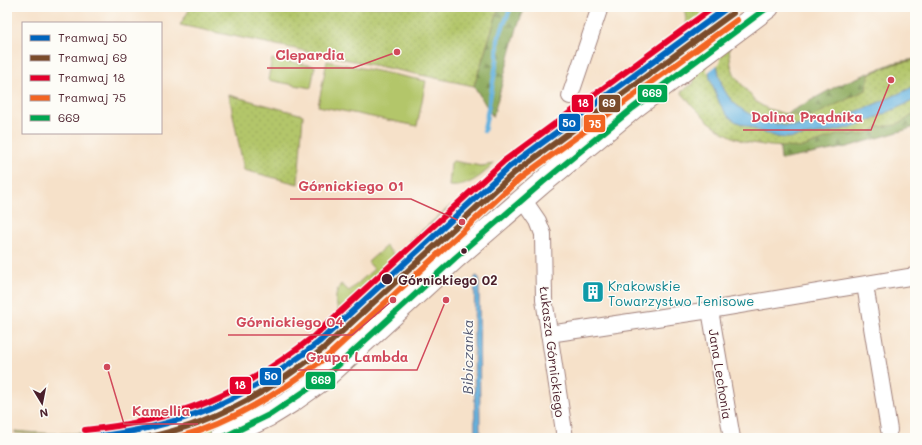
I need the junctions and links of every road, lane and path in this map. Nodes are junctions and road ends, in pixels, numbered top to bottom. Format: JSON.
{"nodes":[{"id":1,"x":600,"y":7,"type":"edge"},
{"id":2,"x":768,"y":7,"type":"edge"},
{"id":3,"x":570,"y":96,"type":"dead end"},
{"id":4,"x":523,"y":199,"type":"junction"},
{"id":5,"x":915,"y":276,"type":"edge"},
{"id":6,"x":866,"y":285,"type":"junction"},
{"id":7,"x":710,"y":310,"type":"junction"},
{"id":8,"x":549,"y":334,"type":"junction"},
{"id":9,"x":889,"y":430,"type":"dead end"},
{"id":10,"x":222,"y":438,"type":"edge"},
{"id":11,"x":565,"y":438,"type":"edge"},
{"id":12,"x":732,"y":438,"type":"edge"}],
"edges":[{"from":1,"to":3,"type":"street"},
{"from":2,"to":4,"type":"street"},
{"from":4,"to":8,"type":"street","name":"Łukasza Górnickiego"},
{"from":4,"to":10,"type":"street"},
{"from":5,"to":6,"type":"street"},
{"from":6,"to":7,"type":"street"},
{"from":6,"to":9,"type":"street"},
{"from":7,"to":8,"type":"street"},
{"from":7,"to":12,"type":"street","name":"Jana Lechonia"},
{"from":8,"to":11,"type":"street","name":"Łukasza Górnickiego"}]}
